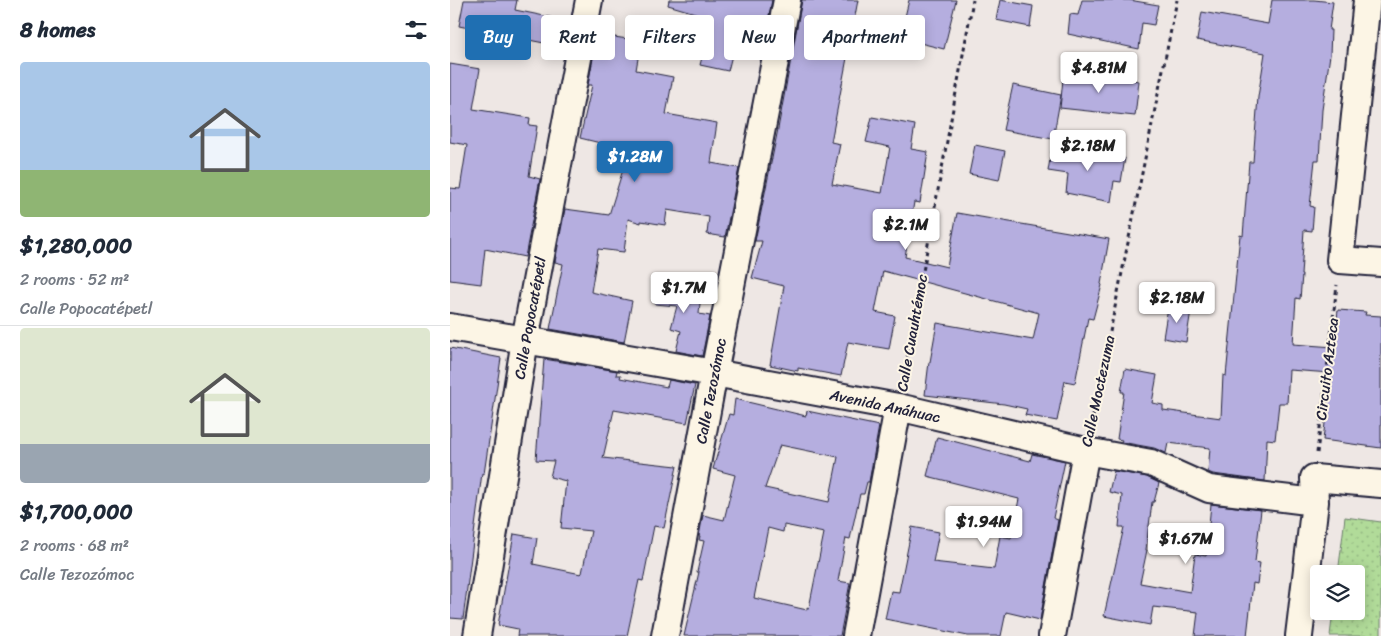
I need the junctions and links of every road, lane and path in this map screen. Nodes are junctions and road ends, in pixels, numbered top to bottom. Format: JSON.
{"nodes":[{"id":1,"x":589,"y":0,"type":"edge"},
{"id":2,"x":787,"y":0,"type":"edge"},
{"id":3,"x":973,"y":0,"type":"edge"},
{"id":4,"x":1178,"y":0,"type":"edge"},
{"id":5,"x":1367,"y":0,"type":"edge"},
{"id":6,"x":1371,"y":59,"type":"edge"},
{"id":7,"x":1340,"y":260,"type":"junction"},
{"id":8,"x":1381,"y":263,"type":"edge"},
{"id":9,"x":450,"y":327,"type":"edge"},
{"id":10,"x":525,"y":340,"type":"junction"},
{"id":11,"x":714,"y":373,"type":"junction"},
{"id":12,"x":898,"y":407,"type":"junction"},
{"id":13,"x":1086,"y":451,"type":"junction"},
{"id":14,"x":1381,"y":484,"type":"edge"},
{"id":15,"x":1315,"y":490,"type":"junction"},
{"id":16,"x":477,"y":636,"type":"edge"},
{"id":17,"x":665,"y":636,"type":"edge"},
{"id":18,"x":856,"y":636,"type":"edge"},
{"id":19,"x":1052,"y":636,"type":"edge"},
{"id":20,"x":1299,"y":636,"type":"edge"}],
"edges":[{"from":1,"to":10,"type":"street","name":"Calle Popocatépetl"},
{"from":2,"to":11,"type":"street","name":"Calle Tezozómoc"},
{"from":3,"to":12,"type":"path","name":"Calle Cuauhtémoc"},
{"from":4,"to":13,"type":"path","name":"Calle Moctezuma"},
{"from":5,"to":6,"type":"street"},
{"from":6,"to":7,"type":"street"},
{"from":7,"to":8,"type":"street"},
{"from":7,"to":15,"type":"path","name":"Circuito Azteca"},
{"from":9,"to":10,"type":"street","name":"Avenida Anáhuac"},
{"from":10,"to":11,"type":"street","name":"Avenida Anáhuac"},
{"from":10,"to":16,"type":"street","name":"Calle Popocatépetl"},
{"from":11,"to":12,"type":"street","name":"Avenida Anáhuac"},
{"from":11,"to":17,"type":"street","name":"Calle Tezozómoc"},
{"from":12,"to":13,"type":"street","name":"Avenida Anáhuac"},
{"from":12,"to":18,"type":"street","name":"Calle Cuauhtémoc"},
{"from":13,"to":15,"type":"street","name":"Avenida Anáhuac"},
{"from":13,"to":19,"type":"street","name":"Calle Moctezuma"},
{"from":14,"to":15,"type":"street","name":"Avenida Anáhuac"},
{"from":15,"to":20,"type":"street"}]}
